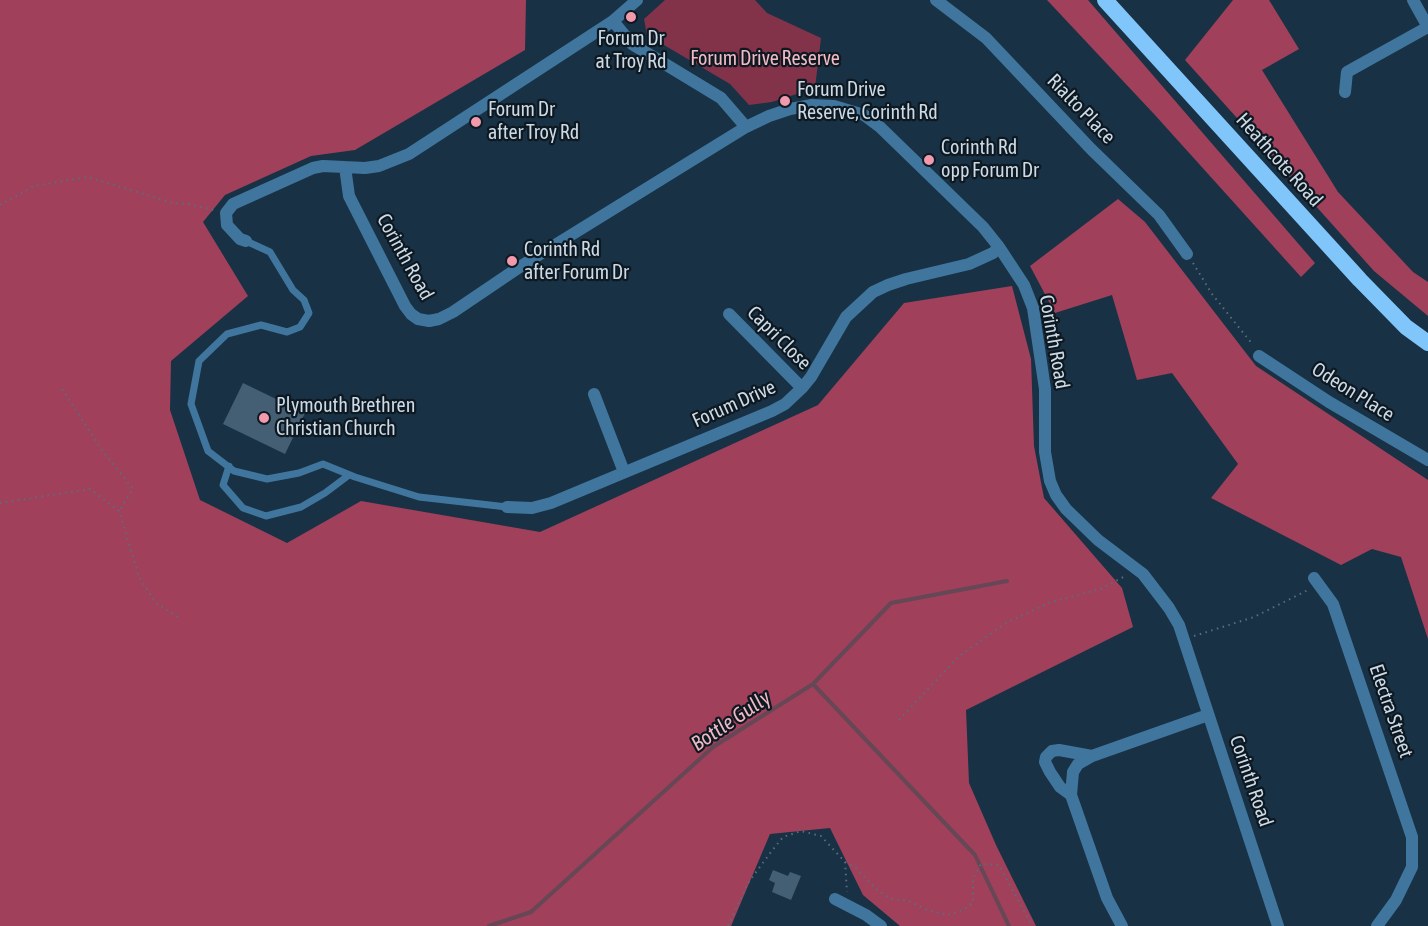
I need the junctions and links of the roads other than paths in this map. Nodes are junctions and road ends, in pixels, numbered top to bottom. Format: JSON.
{"nodes":[{"id":1,"x":636,"y":0,"type":"edge"},
{"id":2,"x":936,"y":0,"type":"edge"},
{"id":3,"x":1105,"y":0,"type":"edge"},
{"id":4,"x":1413,"y":0,"type":"edge"},
{"id":5,"x":613,"y":21,"type":"junction"},
{"id":6,"x":1428,"y":27,"type":"edge"},
{"id":7,"x":1345,"y":92,"type":"dead end"},
{"id":8,"x":747,"y":128,"type":"junction"},
{"id":9,"x":345,"y":168,"type":"junction"},
{"id":10,"x":246,"y":241,"type":"joint"},
{"id":11,"x":999,"y":247,"type":"junction"},
{"id":12,"x":1187,"y":254,"type":"road end"},
{"id":13,"x":729,"y":314,"type":"dead end"},
{"id":14,"x":1428,"y":343,"type":"edge"},
{"id":15,"x":1259,"y":356,"type":"road end"},
{"id":16,"x":802,"y":388,"type":"junction"},
{"id":17,"x":594,"y":394,"type":"dead end"},
{"id":18,"x":1428,"y":460,"type":"edge"},
{"id":19,"x":229,"y":466,"type":"junction"},
{"id":20,"x":624,"y":472,"type":"junction"},
{"id":21,"x":349,"y":475,"type":"junction"},
{"id":22,"x":507,"y":507,"type":"joint"},
{"id":23,"x":1317,"y":581,"type":"road end"},
{"id":24,"x":1208,"y":716,"type":"junction"},
{"id":25,"x":1092,"y":756,"type":"junction"},
{"id":26,"x":1071,"y":795,"type":"junction"},
{"id":27,"x":835,"y":899,"type":"dead end"},
{"id":28,"x":881,"y":926,"type":"edge"},
{"id":29,"x":1122,"y":926,"type":"edge"},
{"id":30,"x":1278,"y":926,"type":"edge"},
{"id":31,"x":1377,"y":926,"type":"edge"}],
"edges":[{"from":1,"to":5,"type":"street"},
{"from":2,"to":12,"type":"street","name":"Rialto Place"},
{"from":3,"to":14,"type":"highway","name":"Heathcote Road"},
{"from":4,"to":6,"type":"street"},
{"from":5,"to":8,"type":"street"},
{"from":5,"to":9,"type":"street"},
{"from":6,"to":7,"type":"street"},
{"from":8,"to":9,"type":"street","name":"Corinth Road"},
{"from":8,"to":11,"type":"street","name":"Corinth Road"},
{"from":9,"to":10,"type":"street"},
{"from":10,"to":19,"type":"lane"},
{"from":11,"to":16,"type":"street","name":"Forum Drive"},
{"from":11,"to":24,"type":"street","name":"Corinth Road"},
{"from":13,"to":16,"type":"street","name":"Capri Close"},
{"from":15,"to":18,"type":"street","name":"Odeon Place"},
{"from":16,"to":20,"type":"street","name":"Forum Drive"},
{"from":17,"to":20,"type":"street"},
{"from":19,"to":21,"type":"lane"},
{"from":19,"to":21,"type":"lane"},
{"from":20,"to":22,"type":"street","name":"Forum Drive"},
{"from":21,"to":22,"type":"lane"},
{"from":23,"to":31,"type":"street","name":"Electra Street"},
{"from":24,"to":25,"type":"street"},
{"from":24,"to":30,"type":"street","name":"Corinth Road"},
{"from":25,"to":26,"type":"street"},
{"from":25,"to":26,"type":"street"},
{"from":26,"to":29,"type":"street"},
{"from":27,"to":28,"type":"street"}]}
